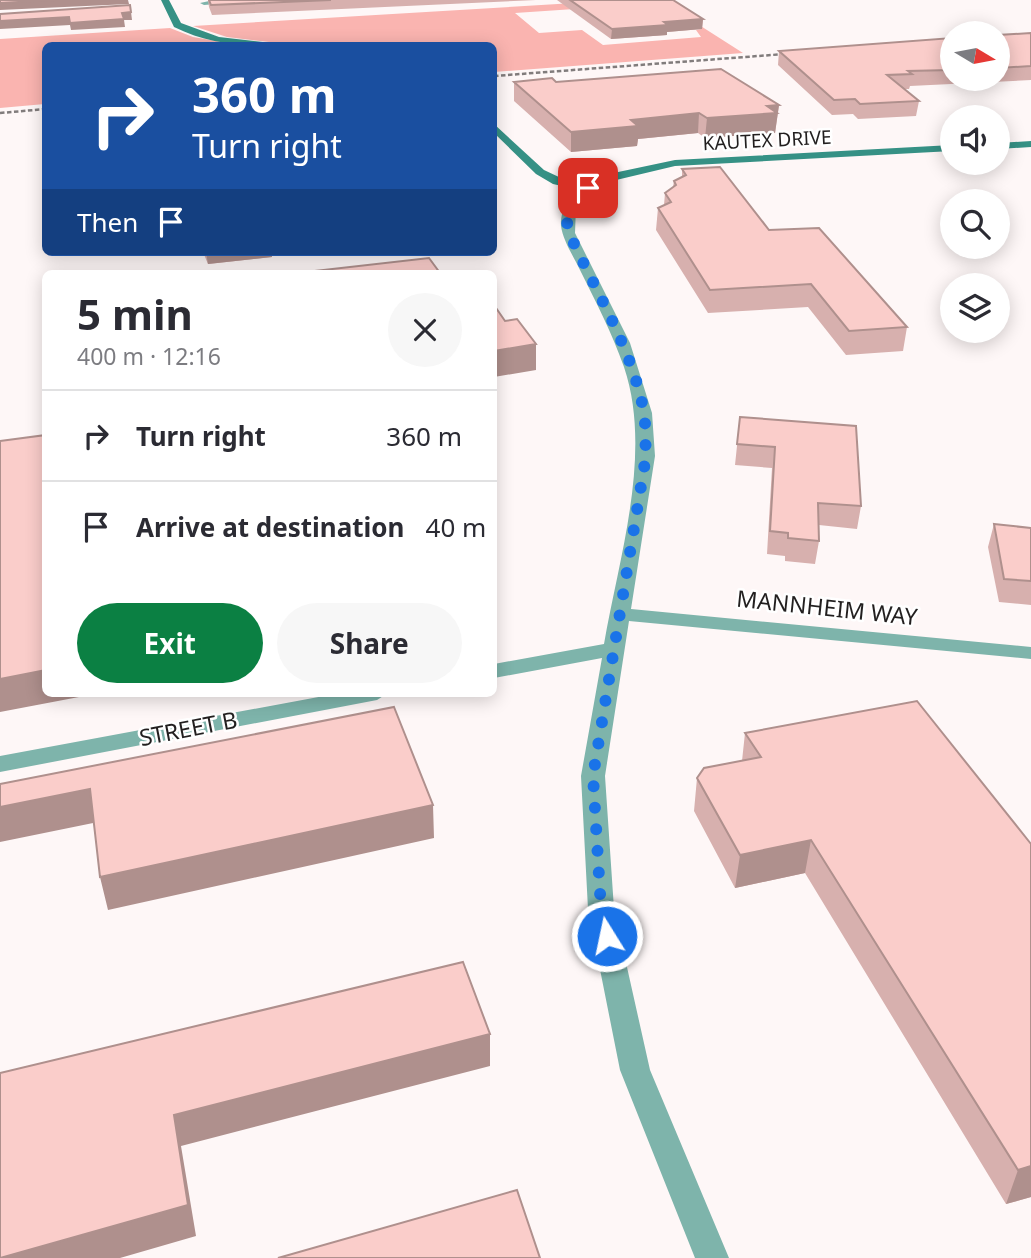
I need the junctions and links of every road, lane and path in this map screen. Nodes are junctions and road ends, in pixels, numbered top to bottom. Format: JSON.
{"nodes":[{"id":1,"x":166,"y":0,"type":"edge"},
{"id":2,"x":261,"y":0,"type":"edge"},
{"id":3,"x":204,"y":3,"type":"dead end"},
{"id":4,"x":239,"y":42,"type":"edge"},
{"id":5,"x":497,"y":130,"type":"edge"},
{"id":6,"x":1031,"y":144,"type":"edge"},
{"id":7,"x":1010,"y":145,"type":"edge"},
{"id":8,"x":940,"y":149,"type":"edge"},
{"id":9,"x":588,"y":188,"type":"junction"},
{"id":10,"x":619,"y":614,"type":"junction"},
{"id":11,"x":613,"y":649,"type":"junction"},
{"id":12,"x":1031,"y":653,"type":"edge"},
{"id":13,"x":497,"y":670,"type":"edge"},
{"id":14,"x":356,"y":697,"type":"edge"},
{"id":15,"x":0,"y":764,"type":"edge"},
{"id":16,"x":712,"y":1258,"type":"edge"}],
"edges":[{"from":1,"to":4,"type":"street"},
{"from":2,"to":3,"type":"street"},
{"from":5,"to":9,"type":"street"},
{"from":6,"to":7,"type":"street"},
{"from":8,"to":9,"type":"street","name":"KAUTEX DRIVE"},
{"from":9,"to":10,"type":"street"},
{"from":10,"to":11,"type":"street"},
{"from":10,"to":12,"type":"street","name":"MANNHEIM WAY"},
{"from":11,"to":13,"type":"street"},
{"from":11,"to":16,"type":"street"},
{"from":14,"to":15,"type":"street","name":"STREET B"}]}
